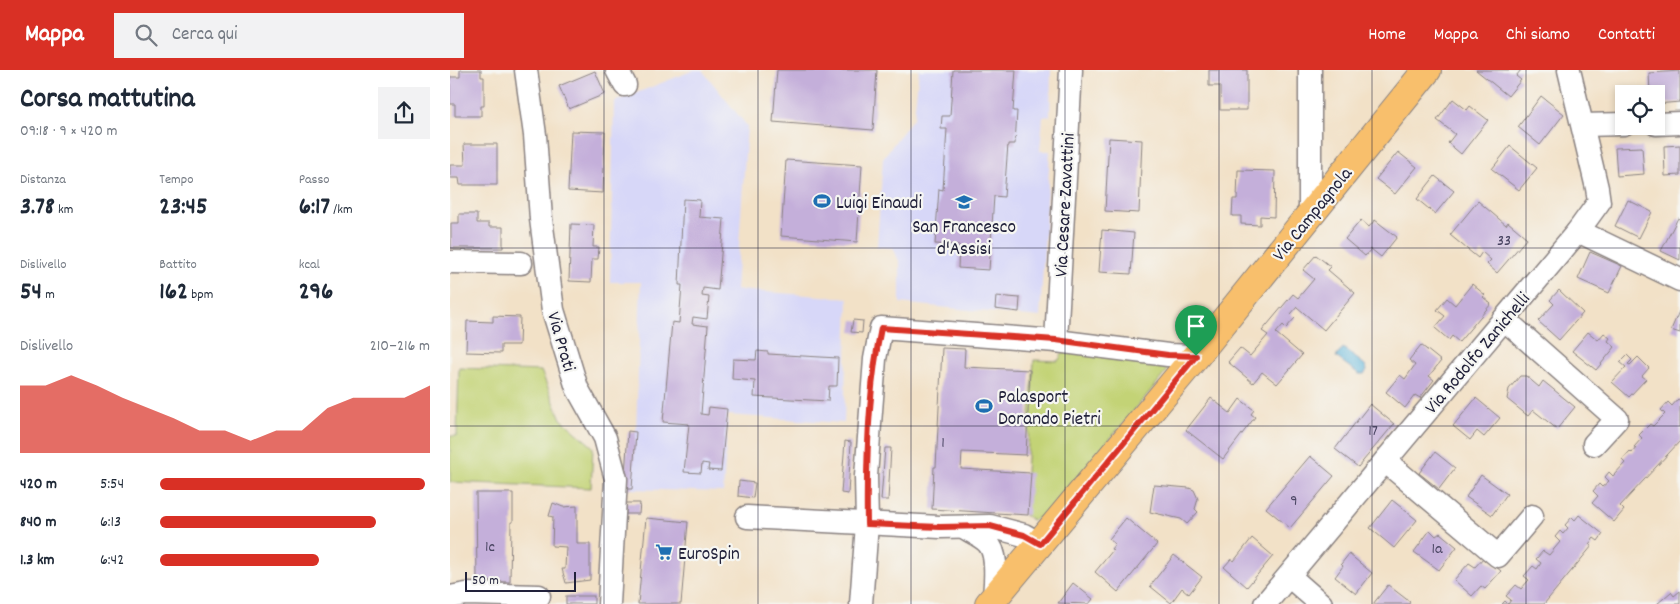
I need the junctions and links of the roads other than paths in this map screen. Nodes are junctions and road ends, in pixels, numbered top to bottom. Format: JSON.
{"nodes":[{"id":1,"x":526,"y":70,"type":"edge"},
{"id":2,"x":1071,"y":70,"type":"edge"},
{"id":3,"x":1310,"y":70,"type":"edge"},
{"id":4,"x":1427,"y":70,"type":"edge"},
{"id":5,"x":1569,"y":70,"type":"edge"},
{"id":6,"x":1680,"y":123,"type":"edge"},
{"id":7,"x":1615,"y":124,"type":"edge"},
{"id":8,"x":1665,"y":124,"type":"edge"},
{"id":9,"x":1583,"y":125,"type":"junction"},
{"id":10,"x":1310,"y":214,"type":"junction"},
{"id":11,"x":1578,"y":231,"type":"junction"},
{"id":12,"x":450,"y":262,"type":"edge"},
{"id":13,"x":521,"y":263,"type":"dead end"},
{"id":14,"x":1680,"y":280,"type":"edge"},
{"id":15,"x":1504,"y":319,"type":"junction"},
{"id":16,"x":1056,"y":340,"type":"junction"},
{"id":17,"x":1182,"y":360,"type":"junction"},
{"id":18,"x":1594,"y":444,"type":"dead end"},
{"id":19,"x":1385,"y":461,"type":"junction"},
{"id":20,"x":1532,"y":516,"type":"dead end"},
{"id":21,"x":747,"y":517,"type":"dead end"},
{"id":22,"x":867,"y":524,"type":"junction"},
{"id":23,"x":964,"y":527,"type":"junction"},
{"id":24,"x":989,"y":544,"type":"junction"},
{"id":25,"x":1035,"y":550,"type":"junction"},
{"id":26,"x":1289,"y":576,"type":"junction"},
{"id":27,"x":450,"y":596,"type":"edge"},
{"id":28,"x":539,"y":596,"type":"dead end"},
{"id":29,"x":992,"y":600,"type":"edge"},
{"id":30,"x":609,"y":604,"type":"edge"},
{"id":31,"x":861,"y":604,"type":"edge"},
{"id":32,"x":1265,"y":604,"type":"edge"},
{"id":33,"x":1321,"y":604,"type":"edge"}],
"edges":[{"from":1,"to":30,"type":"street","name":"Via Prati"},
{"from":2,"to":16,"type":"street","name":"Via Cesare Zavattini"},
{"from":3,"to":10,"type":"street"},
{"from":4,"to":10,"type":"main road","name":"Via Campagnola"},
{"from":5,"to":9,"type":"street","name":"Via Rodolfo Zanichelli"},
{"from":6,"to":8,"type":"street"},
{"from":7,"to":9,"type":"street"},
{"from":9,"to":11,"type":"street","name":"Via Rodolfo Zanichelli"},
{"from":10,"to":17,"type":"main road","name":"Via Campagnola"},
{"from":11,"to":14,"type":"street"},
{"from":11,"to":15,"type":"street","name":"Via Rodolfo Zanichelli"},
{"from":12,"to":13,"type":"street"},
{"from":15,"to":18,"type":"street"},
{"from":15,"to":19,"type":"street","name":"Via Rodolfo Zanichelli"},
{"from":16,"to":17,"type":"street"},
{"from":16,"to":22,"type":"street"},
{"from":17,"to":25,"type":"main road","name":"Via Campagnola"},
{"from":19,"to":20,"type":"street"},
{"from":19,"to":26,"type":"street","name":"Via Rodolfo Zanichelli"},
{"from":21,"to":22,"type":"street"},
{"from":22,"to":23,"type":"street"},
{"from":22,"to":31,"type":"street"},
{"from":23,"to":24,"type":"street"},
{"from":23,"to":25,"type":"street"},
{"from":24,"to":25,"type":"street"},
{"from":24,"to":29,"type":"street"},
{"from":25,"to":29,"type":"main road","name":"Via Campagnola"},
{"from":26,"to":32,"type":"street","name":"Via Rodolfo Zanichelli"},
{"from":26,"to":33,"type":"street"},
{"from":27,"to":28,"type":"street"}]}
